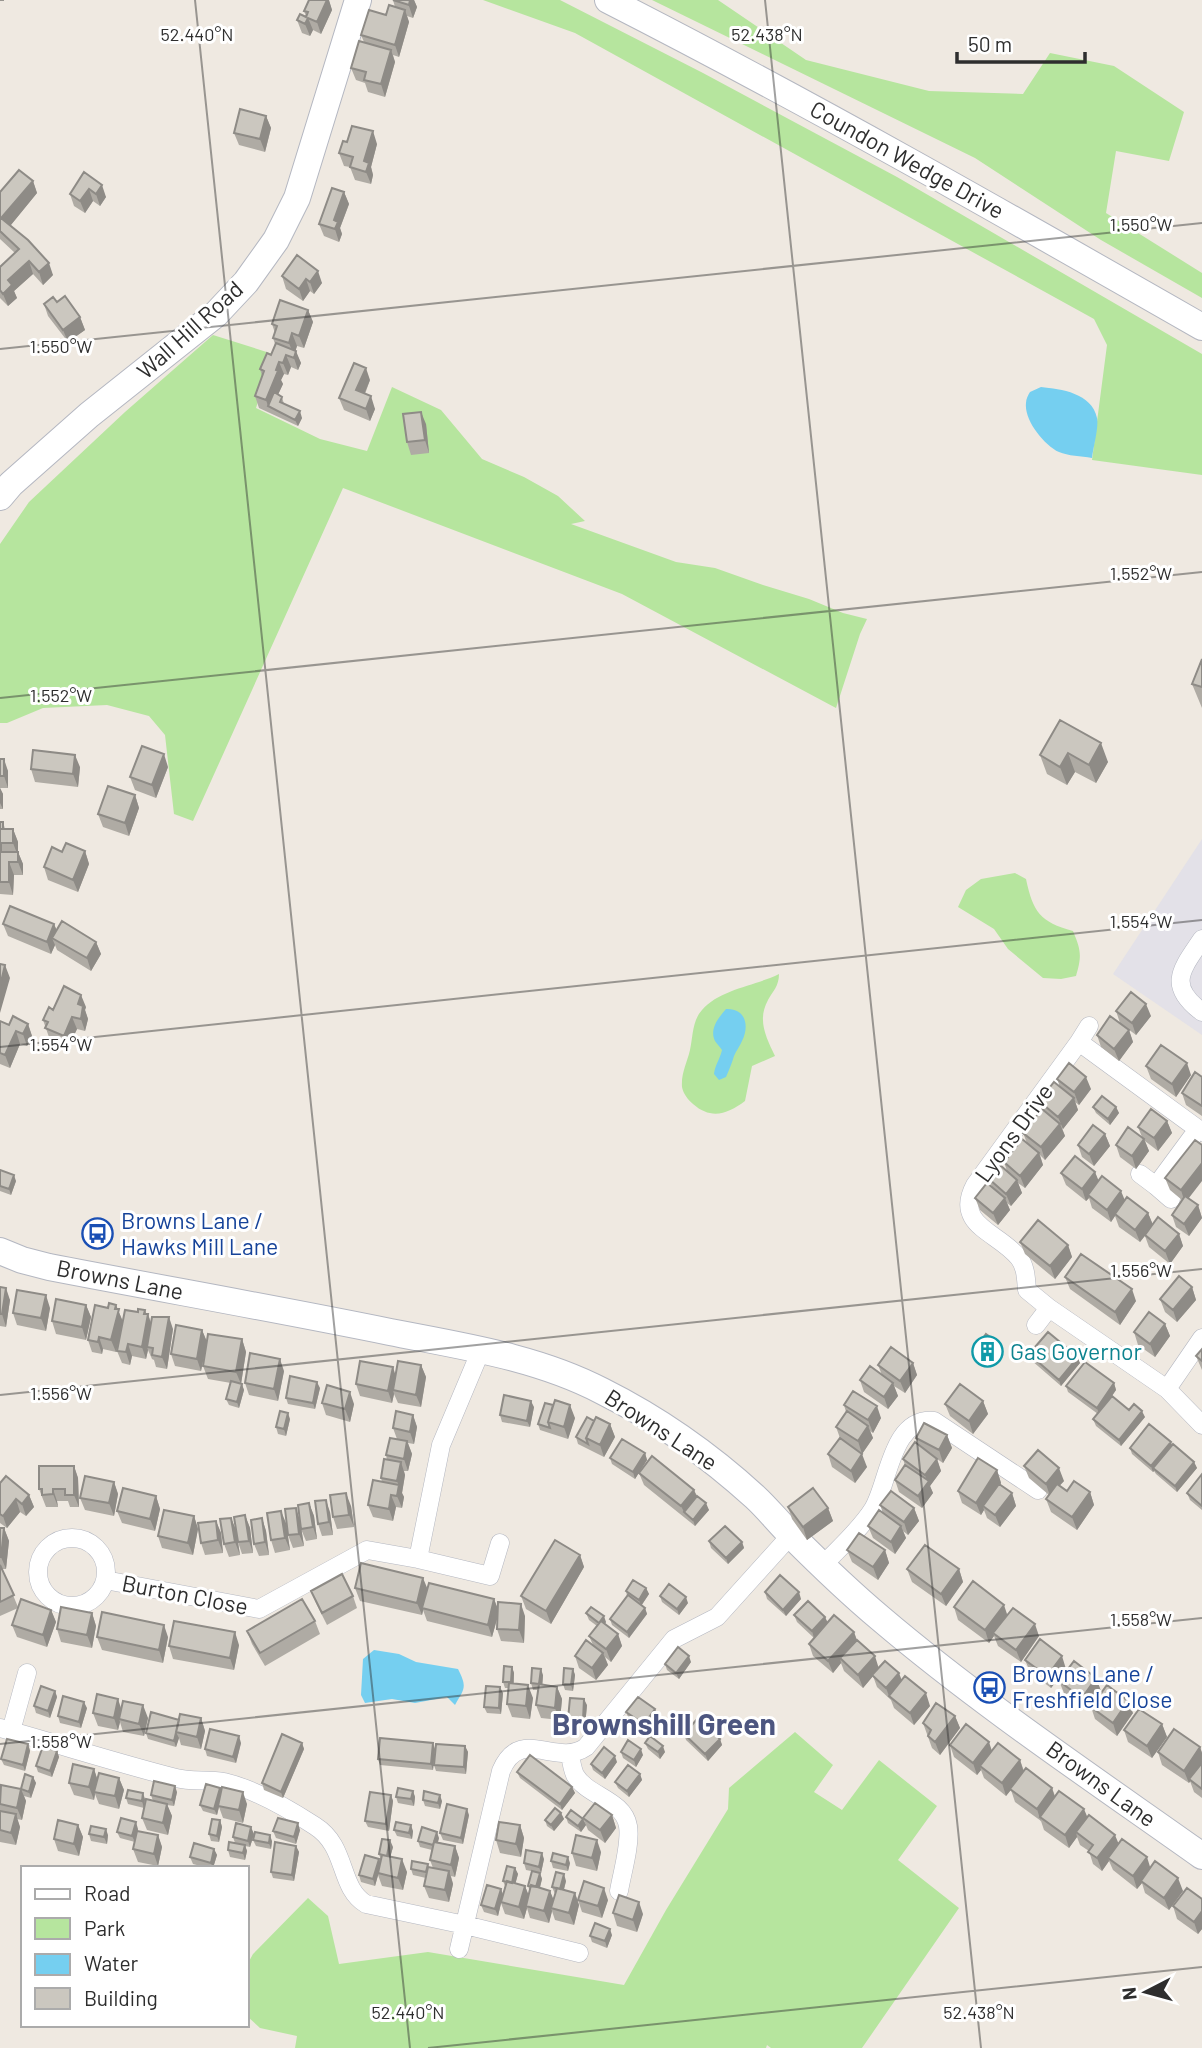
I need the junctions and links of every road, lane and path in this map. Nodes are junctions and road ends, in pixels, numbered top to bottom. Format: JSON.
{"nodes":[{"id":1,"x":358,"y":0,"type":"edge"},
{"id":2,"x":608,"y":0,"type":"edge"},
{"id":3,"x":1202,"y":327,"type":"edge"},
{"id":4,"x":0,"y":497,"type":"edge"},
{"id":5,"x":1202,"y":939,"type":"edge"},
{"id":6,"x":1202,"y":1012,"type":"edge"},
{"id":7,"x":1089,"y":1026,"type":"dead end"},
{"id":8,"x":1079,"y":1042,"type":"junction"},
{"id":9,"x":1200,"y":1130,"type":"edge"},
{"id":10,"x":1140,"y":1174,"type":"dead end"},
{"id":11,"x":1156,"y":1186,"type":"junction"},
{"id":12,"x":1171,"y":1199,"type":"dead end"},
{"id":13,"x":0,"y":1251,"type":"edge"},
{"id":14,"x":1049,"y":1308,"type":"junction"},
{"id":15,"x":1036,"y":1325,"type":"dead end"},
{"id":16,"x":1202,"y":1338,"type":"edge"},
{"id":17,"x":481,"y":1350,"type":"junction"},
{"id":18,"x":1167,"y":1389,"type":"junction"},
{"id":19,"x":1202,"y":1425,"type":"edge"},
{"id":20,"x":1038,"y":1490,"type":"edge"},
{"id":21,"x":791,"y":1535,"type":"junction"},
{"id":22,"x":500,"y":1543,"type":"dead end"},
{"id":23,"x":418,"y":1559,"type":"junction"},
{"id":24,"x":822,"y":1566,"type":"junction"},
{"id":25,"x":105,"y":1580,"type":"dead end"},
{"id":26,"x":27,"y":1673,"type":"dead end"},
{"id":27,"x":6,"y":1729,"type":"edge"},
{"id":28,"x":570,"y":1754,"type":"junction"},
{"id":29,"x":1202,"y":1856,"type":"edge"},
{"id":30,"x":620,"y":1891,"type":"dead end"},
{"id":31,"x":465,"y":1925,"type":"junction"},
{"id":32,"x":459,"y":1949,"type":"dead end"},
{"id":33,"x":579,"y":1953,"type":"dead end"}],
"edges":[{"from":1,"to":4,"type":"street","name":"Wall Hill Road"},
{"from":2,"to":3,"type":"street","name":"Coundon Wedge Drive"},
{"from":5,"to":6,"type":"street"},
{"from":7,"to":8,"type":"street","name":"Lyons Drive"},
{"from":8,"to":9,"type":"street"},
{"from":8,"to":14,"type":"street","name":"Lyons Drive"},
{"from":9,"to":11,"type":"street"},
{"from":10,"to":11,"type":"street"},
{"from":11,"to":12,"type":"street"},
{"from":13,"to":17,"type":"street","name":"Browns Lane"},
{"from":14,"to":15,"type":"street"},
{"from":14,"to":18,"type":"street"},
{"from":16,"to":18,"type":"street"},
{"from":17,"to":21,"type":"street","name":"Browns Lane"},
{"from":17,"to":23,"type":"street"},
{"from":18,"to":19,"type":"street"},
{"from":20,"to":24,"type":"street"},
{"from":21,"to":24,"type":"street","name":"Browns Lane"},
{"from":21,"to":28,"type":"street"},
{"from":22,"to":23,"type":"street","name":"Burton Close"},
{"from":23,"to":25,"type":"street","name":"Burton Close"},
{"from":24,"to":29,"type":"street","name":"Browns Lane"},
{"from":26,"to":27,"type":"street"},
{"from":27,"to":31,"type":"street"},
{"from":28,"to":30,"type":"street"},
{"from":28,"to":31,"type":"street"},
{"from":31,"to":32,"type":"street"},
{"from":31,"to":33,"type":"street"}]}
